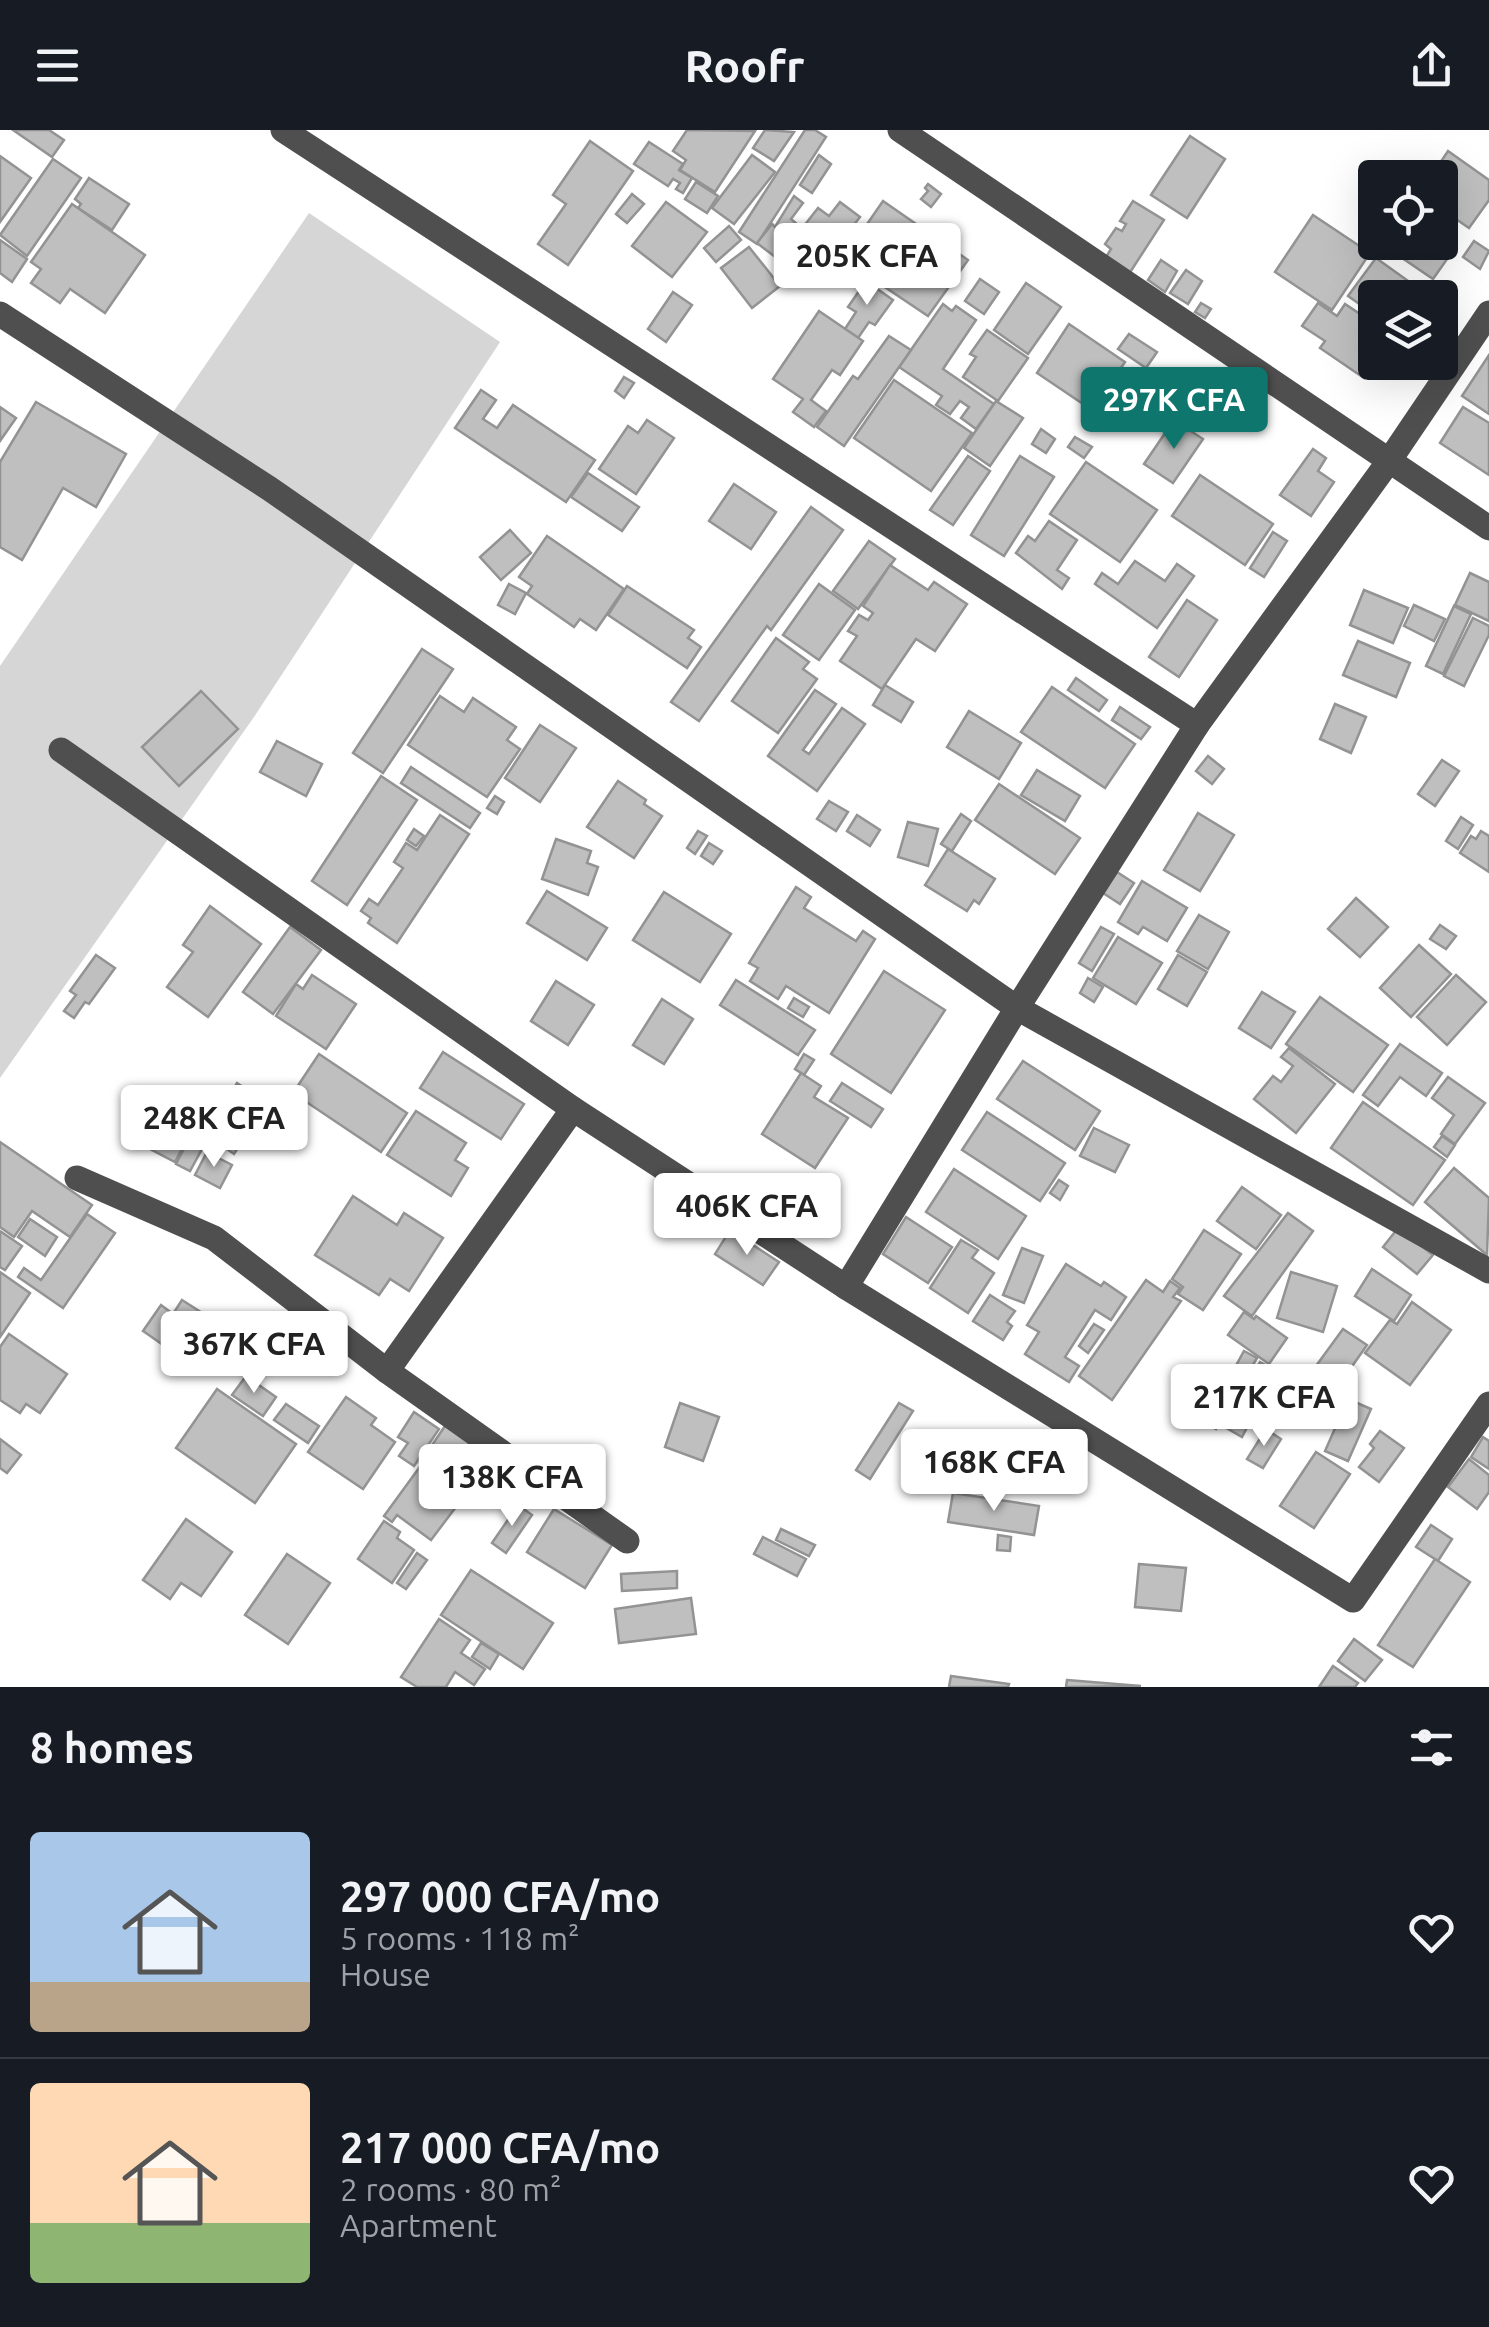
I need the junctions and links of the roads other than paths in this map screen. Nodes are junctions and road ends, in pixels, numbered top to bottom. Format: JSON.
{"nodes":[{"id":1,"x":283,"y":130,"type":"edge"},
{"id":2,"x":900,"y":130,"type":"edge"},
{"id":3,"x":1489,"y":313,"type":"edge"},
{"id":4,"x":0,"y":314,"type":"edge"},
{"id":5,"x":1390,"y":462,"type":"junction"},
{"id":6,"x":1489,"y":528,"type":"edge"},
{"id":7,"x":1197,"y":725,"type":"junction"},
{"id":8,"x":61,"y":750,"type":"dead end"},
{"id":9,"x":1017,"y":1008,"type":"junction"},
{"id":10,"x":573,"y":1109,"type":"junction"},
{"id":11,"x":77,"y":1178,"type":"dead end"},
{"id":12,"x":1489,"y":1271,"type":"edge"},
{"id":13,"x":846,"y":1286,"type":"junction"},
{"id":14,"x":387,"y":1371,"type":"junction"},
{"id":15,"x":1489,"y":1404,"type":"edge"},
{"id":16,"x":627,"y":1541,"type":"dead end"}],
"edges":[{"from":1,"to":7,"type":"street"},
{"from":2,"to":5,"type":"street"},
{"from":3,"to":5,"type":"street"},
{"from":4,"to":9,"type":"street"},
{"from":5,"to":6,"type":"street"},
{"from":5,"to":7,"type":"street"},
{"from":7,"to":9,"type":"street"},
{"from":8,"to":10,"type":"street"},
{"from":9,"to":12,"type":"street"},
{"from":9,"to":13,"type":"street"},
{"from":10,"to":13,"type":"street"},
{"from":10,"to":14,"type":"street"},
{"from":11,"to":14,"type":"street"},
{"from":13,"to":15,"type":"street"},
{"from":14,"to":16,"type":"street"}]}
